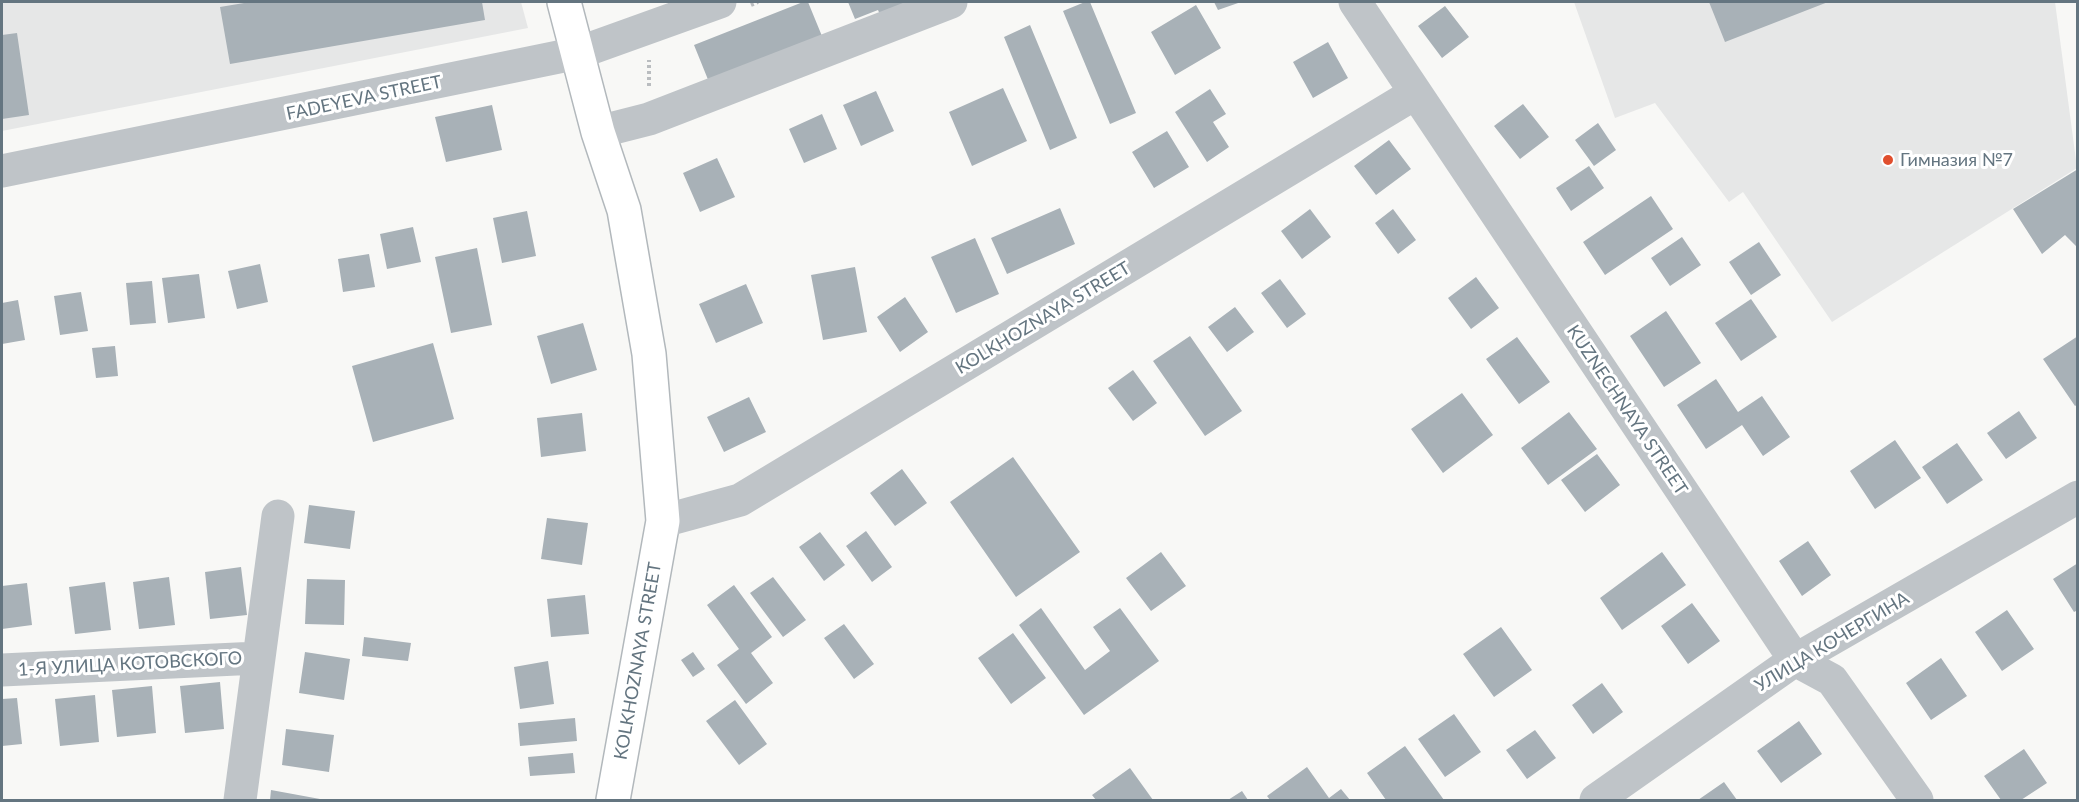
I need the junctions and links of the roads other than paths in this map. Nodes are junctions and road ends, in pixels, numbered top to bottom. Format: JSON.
{"nodes":[{"id":1,"x":564,"y":2,"type":"edge"},
{"id":2,"x":720,"y":2,"type":"edge"},
{"id":3,"x":951,"y":2,"type":"edge"},
{"id":4,"x":1355,"y":2,"type":"edge"},
{"id":5,"x":578,"y":53,"type":"junction"},
{"id":6,"x":1414,"y":94,"type":"junction"},
{"id":7,"x":598,"y":132,"type":"junction"},
{"id":8,"x":2,"y":171,"type":"edge"},
{"id":9,"x":2078,"y":497,"type":"edge"},
{"id":10,"x":278,"y":516,"type":"dead end"},
{"id":11,"x":663,"y":521,"type":"junction"},
{"id":12,"x":258,"y":658,"type":"junction"},
{"id":13,"x":1795,"y":660,"type":"junction"},
{"id":14,"x":2,"y":670,"type":"edge"},
{"id":15,"x":240,"y":801,"type":"edge"},
{"id":16,"x":613,"y":801,"type":"edge"},
{"id":17,"x":1596,"y":801,"type":"edge"},
{"id":18,"x":1917,"y":801,"type":"edge"}],
"edges":[{"from":1,"to":5,"type":"main road","name":"KOLKHOZNAYA STREET"},
{"from":2,"to":5,"type":"street","name":"FADEYEVA STREET"},
{"from":3,"to":7,"type":"street"},
{"from":4,"to":6,"type":"street","name":"KUZNECHNAYA STREET"},
{"from":5,"to":7,"type":"main road","name":"KOLKHOZNAYA STREET"},
{"from":5,"to":8,"type":"street","name":"FADEYEVA STREET"},
{"from":6,"to":11,"type":"street","name":"KOLKHOZNAYA STREET"},
{"from":6,"to":13,"type":"street","name":"KUZNECHNAYA STREET"},
{"from":7,"to":11,"type":"main road","name":"KOLKHOZNAYA STREET"},
{"from":9,"to":13,"type":"street","name":"УЛИЦА КОЧЕРГИНА"},
{"from":10,"to":12,"type":"street","name":"1-Я УЛИЦА КОТОВСКОГО"},
{"from":11,"to":16,"type":"main road","name":"KOLKHOZNAYA STREET"},
{"from":12,"to":14,"type":"street","name":"1-Я УЛИЦА КОТОВСКОГО"},
{"from":12,"to":15,"type":"street","name":"1-Я УЛИЦА КОТОВСКОГО"},
{"from":13,"to":17,"type":"street","name":"УЛИЦА КОЧЕРГИНА"},
{"from":13,"to":18,"type":"street","name":"KUZNECHNAYA STREET"}]}
